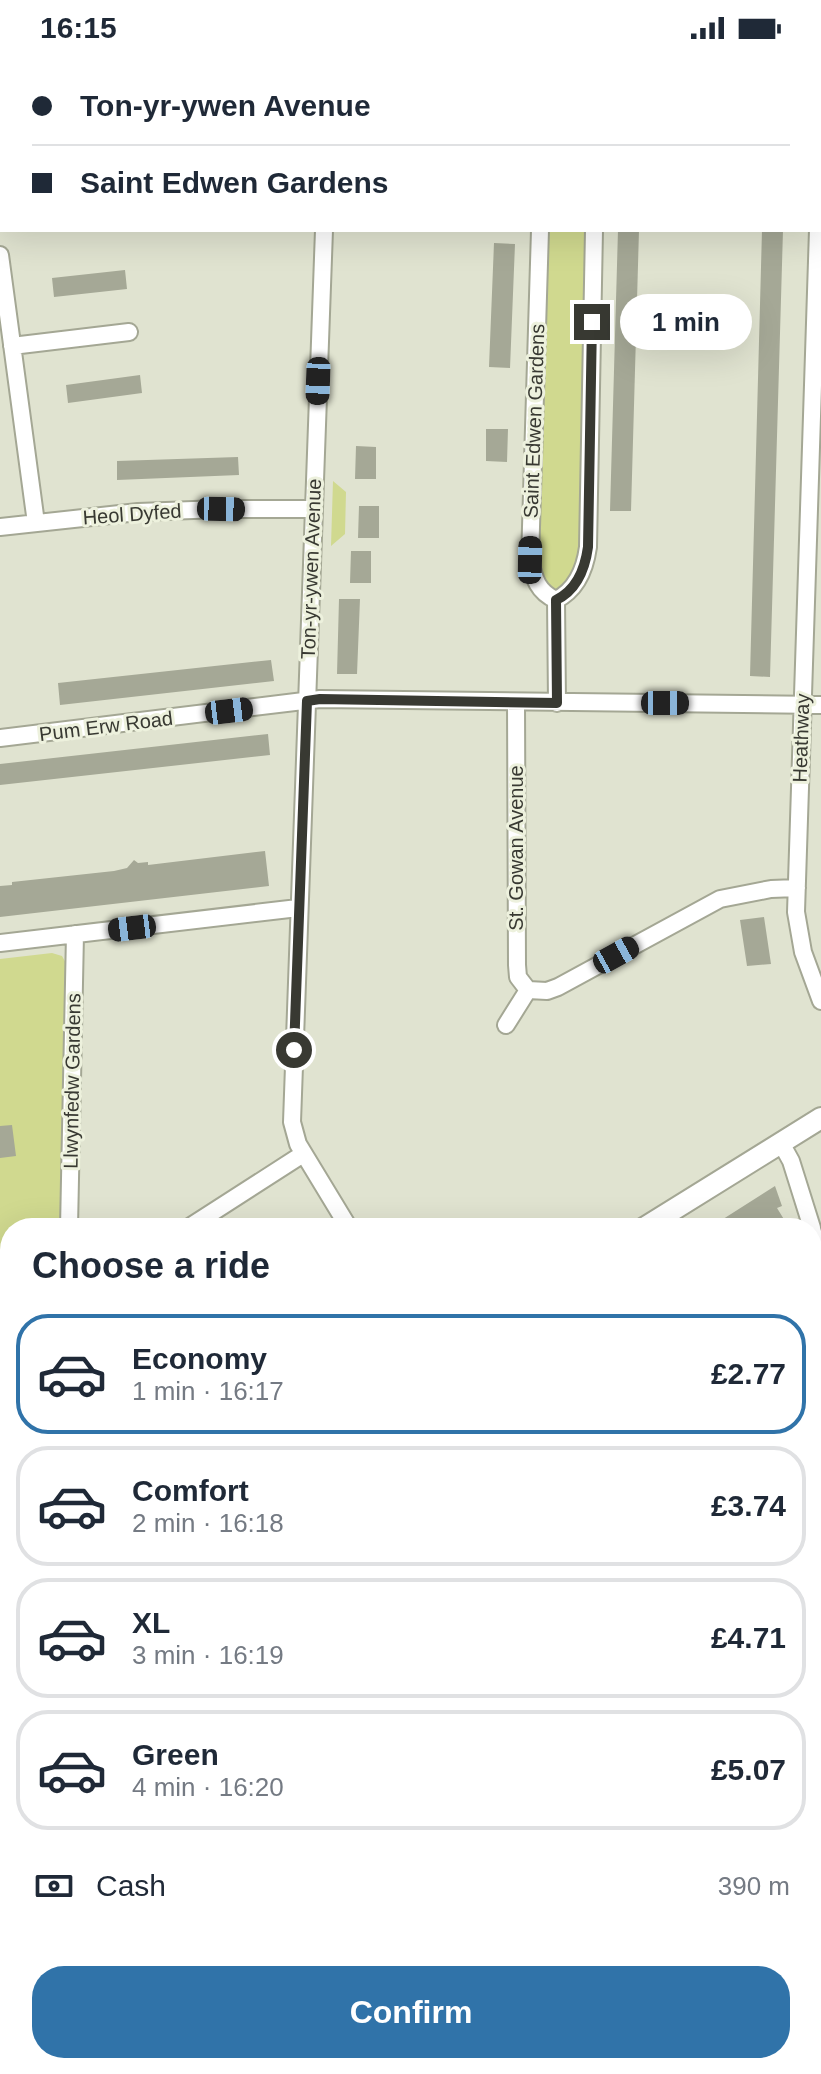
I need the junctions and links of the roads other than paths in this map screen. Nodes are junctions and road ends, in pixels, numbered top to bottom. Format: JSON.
{"nodes":[{"id":1,"x":324,"y":232,"type":"edge"},
{"id":2,"x":540,"y":232,"type":"edge"},
{"id":3,"x":594,"y":232,"type":"edge"},
{"id":4,"x":819,"y":237,"type":"edge"},
{"id":5,"x":0,"y":255,"type":"edge"},
{"id":6,"x":129,"y":332,"type":"dead end"},
{"id":7,"x":12,"y":346,"type":"junction"},
{"id":8,"x":815,"y":472,"type":"edge"},
{"id":9,"x":313,"y":509,"type":"junction"},
{"id":10,"x":36,"y":523,"type":"junction"},
{"id":11,"x":0,"y":527,"type":"edge"},
{"id":12,"x":556,"y":600,"type":"junction"},
{"id":13,"x":307,"y":701,"type":"junction"},
{"id":14,"x":516,"y":702,"type":"junction"},
{"id":15,"x":557,"y":703,"type":"junction"},
{"id":16,"x":802,"y":705,"type":"junction"},
{"id":17,"x":821,"y":705,"type":"edge"},
{"id":18,"x":0,"y":738,"type":"edge"},
{"id":19,"x":797,"y":888,"type":"junction"},
{"id":20,"x":298,"y":908,"type":"junction"},
{"id":21,"x":75,"y":934,"type":"junction"},
{"id":22,"x":0,"y":943,"type":"edge"},
{"id":23,"x":528,"y":990,"type":"junction"},
{"id":24,"x":821,"y":1001,"type":"edge"},
{"id":25,"x":506,"y":1025,"type":"dead end"},
{"id":26,"x":821,"y":1118,"type":"edge"},
{"id":27,"x":781,"y":1143,"type":"junction"},
{"id":28,"x":303,"y":1154,"type":"junction"},
{"id":29,"x":69,"y":1218,"type":"edge"},
{"id":30,"x":204,"y":1218,"type":"edge"},
{"id":31,"x":343,"y":1218,"type":"edge"},
{"id":32,"x":660,"y":1218,"type":"edge"},
{"id":33,"x":809,"y":1218,"type":"edge"}],
"edges":[{"from":1,"to":9,"type":"street","name":"Ton-yr-ywen Avenue"},
{"from":2,"to":12,"type":"street","name":"Saint Edwen Gardens"},
{"from":3,"to":12,"type":"street"},
{"from":4,"to":8,"type":"street","name":"Heathway"},
{"from":5,"to":7,"type":"street"},
{"from":6,"to":7,"type":"street"},
{"from":7,"to":10,"type":"street"},
{"from":8,"to":16,"type":"street","name":"Heathway"},
{"from":9,"to":10,"type":"street","name":"Heol Dyfed"},
{"from":9,"to":13,"type":"street","name":"Ton-yr-ywen Avenue"},
{"from":10,"to":11,"type":"street","name":"Heol Dyfed"},
{"from":12,"to":15,"type":"street"},
{"from":13,"to":14,"type":"street","name":"Pum Erw Road"},
{"from":13,"to":18,"type":"street","name":"Pum Erw Road"},
{"from":13,"to":20,"type":"street","name":"Ton-yr-ywen Avenue"},
{"from":14,"to":15,"type":"street","name":"Pum Erw Road"},
{"from":14,"to":23,"type":"street","name":"St. Gowan Avenue"},
{"from":15,"to":16,"type":"street","name":"Pum Erw Road"},
{"from":16,"to":17,"type":"street","name":"Pum Erw Road"},
{"from":16,"to":19,"type":"street","name":"Heathway"},
{"from":19,"to":23,"type":"street"},
{"from":19,"to":24,"type":"street","name":"Heathway"},
{"from":20,"to":21,"type":"street"},
{"from":20,"to":28,"type":"street","name":"Ton-yr-ywen Avenue"},
{"from":21,"to":22,"type":"street"},
{"from":21,"to":29,"type":"street","name":"Llwynfedw Gardens"},
{"from":23,"to":25,"type":"street"},
{"from":26,"to":27,"type":"street"},
{"from":27,"to":32,"type":"street"},
{"from":27,"to":33,"type":"street"},
{"from":28,"to":30,"type":"street"},
{"from":28,"to":31,"type":"street","name":"Ton-yr-ywen Avenue"}]}
